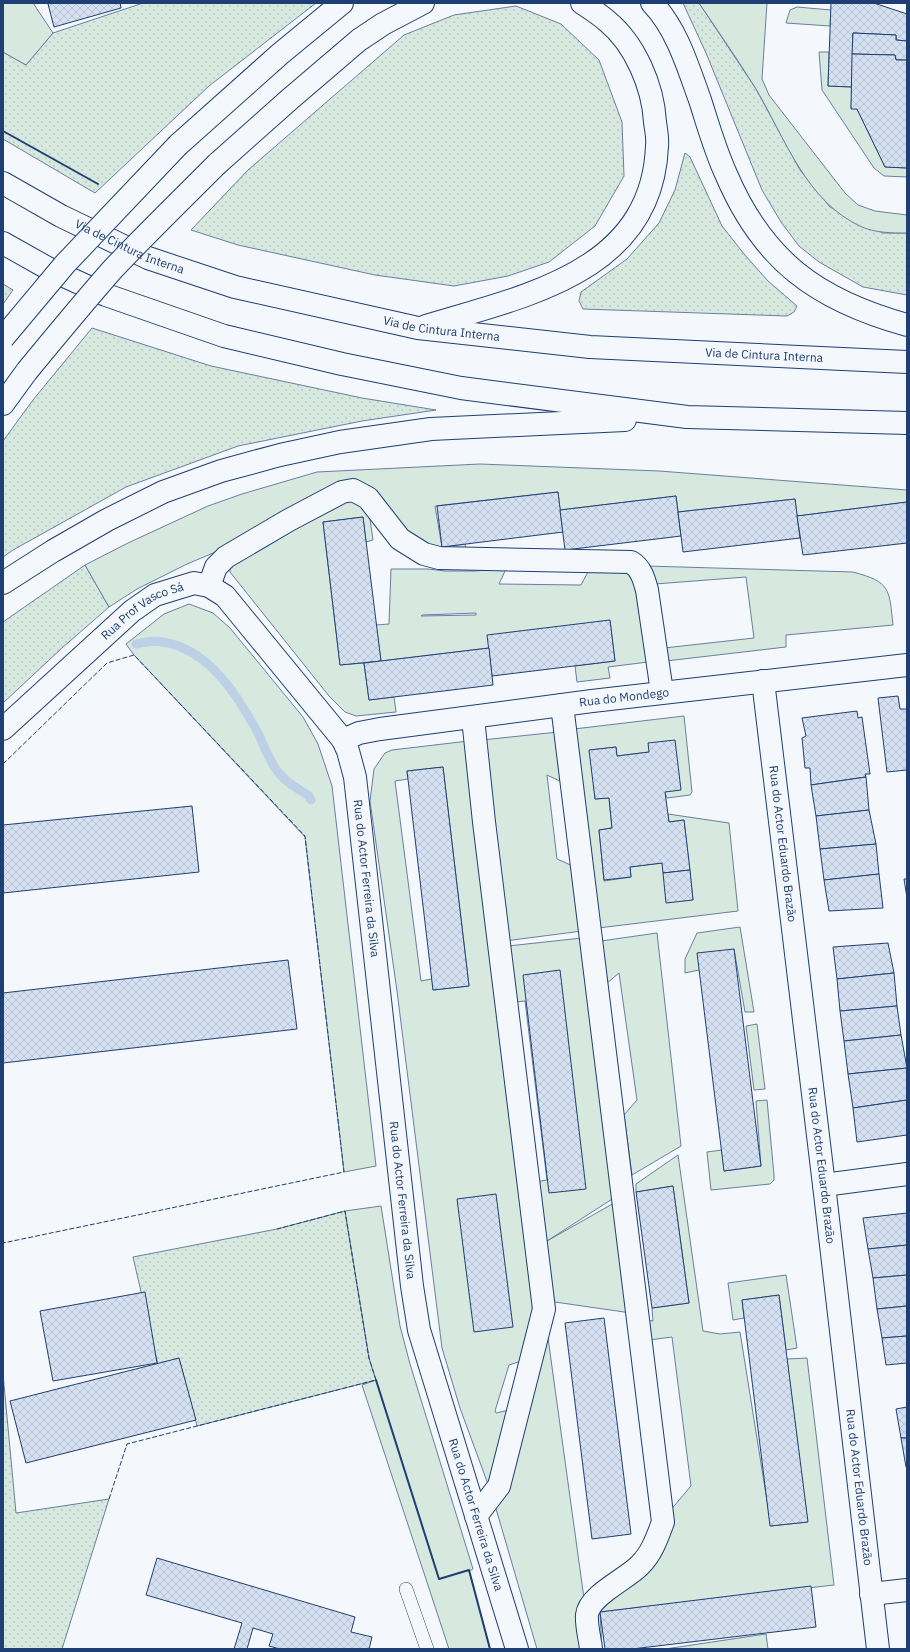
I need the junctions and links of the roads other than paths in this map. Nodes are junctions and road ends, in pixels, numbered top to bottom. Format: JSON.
{"nodes":[{"id":1,"x":342,"y":3,"type":"edge"},
{"id":2,"x":423,"y":3,"type":"edge"},
{"id":3,"x":582,"y":3,"type":"edge"},
{"id":4,"x":652,"y":3,"type":"edge"},
{"id":5,"x":3,"y":182,"type":"edge"},
{"id":6,"x":3,"y":243,"type":"edge"},
{"id":7,"x":907,"y":325,"type":"edge"},
{"id":8,"x":418,"y":328,"type":"junction"},
{"id":9,"x":3,"y":338,"type":"edge"},
{"id":10,"x":907,"y":362,"type":"edge"},
{"id":11,"x":3,"y":404,"type":"edge"},
{"id":12,"x":687,"y":417,"type":"junction"},
{"id":13,"x":907,"y":423,"type":"edge"},
{"id":14,"x":3,"y":583,"type":"edge"},
{"id":15,"x":210,"y":586,"type":"junction"},
{"id":16,"x":907,"y":665,"type":"edge"},
{"id":17,"x":763,"y":681,"type":"junction"},
{"id":18,"x":662,"y":692,"type":"junction"},
{"id":19,"x":562,"y":705,"type":"junction"},
{"id":20,"x":473,"y":718,"type":"junction"},
{"id":21,"x":3,"y":729,"type":"edge"},
{"id":22,"x":343,"y":740,"type":"junction"},
{"id":23,"x":907,"y":1174,"type":"edge"},
{"id":24,"x":824,"y":1185,"type":"junction"},
{"id":25,"x":476,"y":1516,"type":"junction"},
{"id":26,"x":406,"y":1589,"type":"dead end"},
{"id":27,"x":907,"y":1590,"type":"edge"},
{"id":28,"x":871,"y":1594,"type":"junction"},
{"id":29,"x":427,"y":1649,"type":"edge"},
{"id":30,"x":517,"y":1649,"type":"edge"},
{"id":31,"x":591,"y":1649,"type":"edge"},
{"id":32,"x":878,"y":1649,"type":"edge"}],
"edges":[{"from":1,"to":9,"type":"main road","bridge":true},
{"from":2,"to":11,"type":"main road","bridge":true},
{"from":3,"to":8,"type":"main road"},
{"from":4,"to":7,"type":"main road"},
{"from":5,"to":8,"type":"main road","name":"Via de Cintura Interna"},
{"from":6,"to":12,"type":"main road"},
{"from":8,"to":10,"type":"main road","name":"Via de Cintura Interna"},
{"from":12,"to":13,"type":"main road"},
{"from":12,"to":14,"type":"main road"},
{"from":15,"to":18,"type":"main road"},
{"from":15,"to":21,"type":"main road","name":"Rua Prof Vasco Sá"},
{"from":15,"to":22,"type":"main road","name":"Rua Prof Vasco Sá"},
{"from":16,"to":17,"type":"main road","name":"Rua do Mondego"},
{"from":17,"to":18,"type":"main road","name":"Rua do Mondego"},
{"from":17,"to":24,"type":"main road","name":"Rua do Actor Eduardo Brazão"},
{"from":18,"to":19,"type":"main road","name":"Rua do Mondego"},
{"from":19,"to":20,"type":"main road","name":"Rua do Mondego"},
{"from":19,"to":31,"type":"main road"},
{"from":20,"to":22,"type":"main road","name":"Rua do Mondego"},
{"from":20,"to":25,"type":"main road"},
{"from":22,"to":25,"type":"main road","name":"Rua do Actor Ferreira da Silva"},
{"from":23,"to":24,"type":"main road"},
{"from":24,"to":28,"type":"main road","name":"Rua do Actor Eduardo Brazão"},
{"from":25,"to":30,"type":"main road","name":"Rua do Actor Ferreira da Silva"},
{"from":26,"to":29,"type":"lane"},
{"from":27,"to":28,"type":"main road"},
{"from":28,"to":32,"type":"main road","name":"Rua do Actor Eduardo Brazão"}]}
